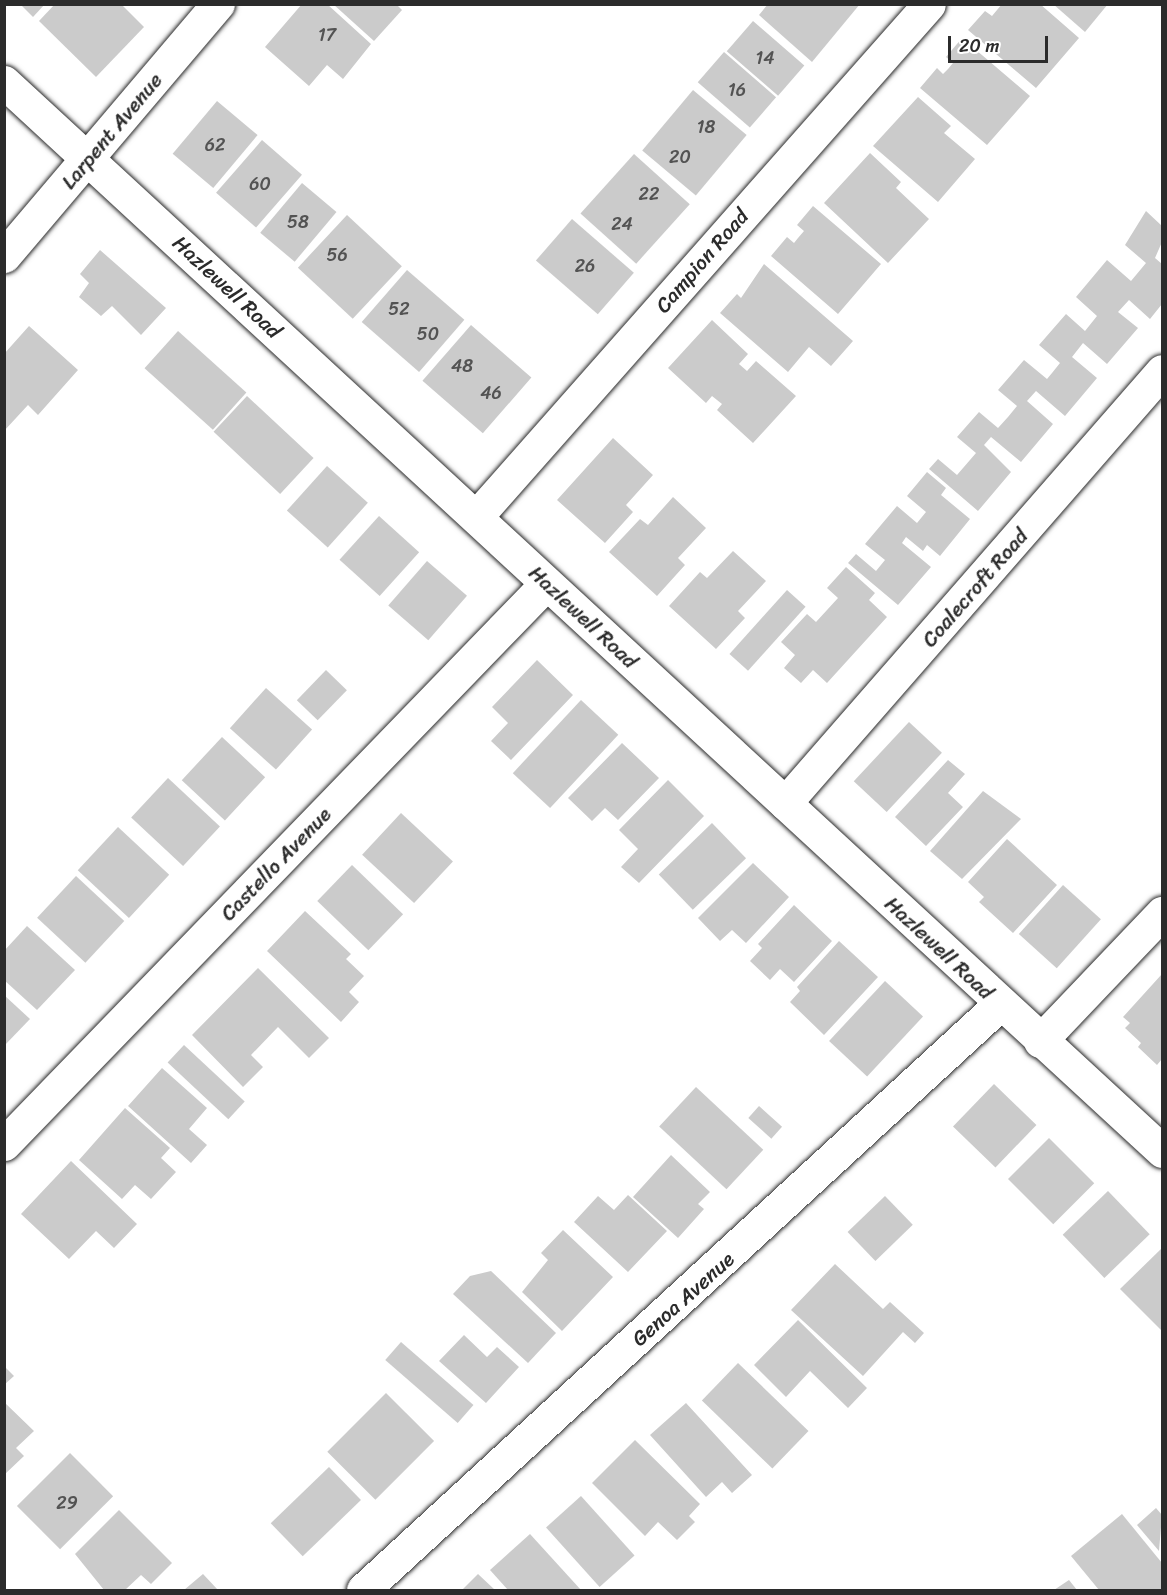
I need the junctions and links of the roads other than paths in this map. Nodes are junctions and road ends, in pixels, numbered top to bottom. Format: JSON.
{"nodes":[{"id":1,"x":218,"y":4,"type":"edge"},
{"id":2,"x":929,"y":4,"type":"edge"},
{"id":3,"x":4,"y":82,"type":"edge"},
{"id":4,"x":87,"y":159,"type":"junction"},
{"id":5,"x":4,"y":256,"type":"edge"},
{"id":6,"x":1162,"y":371,"type":"edge"},
{"id":7,"x":476,"y":517,"type":"junction"},
{"id":8,"x":546,"y":584,"type":"junction"},
{"id":9,"x":785,"y":803,"type":"junction"},
{"id":10,"x":1162,"y":913,"type":"edge"},
{"id":11,"x":1000,"y":1004,"type":"junction"},
{"id":12,"x":1040,"y":1041,"type":"junction"},
{"id":13,"x":4,"y":1144,"type":"edge"},
{"id":14,"x":1162,"y":1151,"type":"edge"},
{"id":15,"x":363,"y":1590,"type":"edge"}],
"edges":[{"from":1,"to":4,"type":"street","name":"Larpent Avenue"},
{"from":2,"to":7,"type":"street","name":"Campion Road"},
{"from":3,"to":4,"type":"street","name":"Hazlewell Road"},
{"from":4,"to":5,"type":"street","name":"Larpent Avenue"},
{"from":4,"to":7,"type":"street","name":"Hazlewell Road"},
{"from":6,"to":9,"type":"street","name":"Coalecroft Road"},
{"from":7,"to":8,"type":"street","name":"Hazlewell Road"},
{"from":8,"to":9,"type":"street","name":"Hazlewell Road"},
{"from":8,"to":13,"type":"street","name":"Castello Avenue"},
{"from":9,"to":11,"type":"street","name":"Hazlewell Road"},
{"from":10,"to":12,"type":"street"},
{"from":11,"to":12,"type":"street","name":"Hazlewell Road"},
{"from":11,"to":15,"type":"street","name":"Genoa Avenue"},
{"from":12,"to":14,"type":"street","name":"Hazlewell Road"}]}
